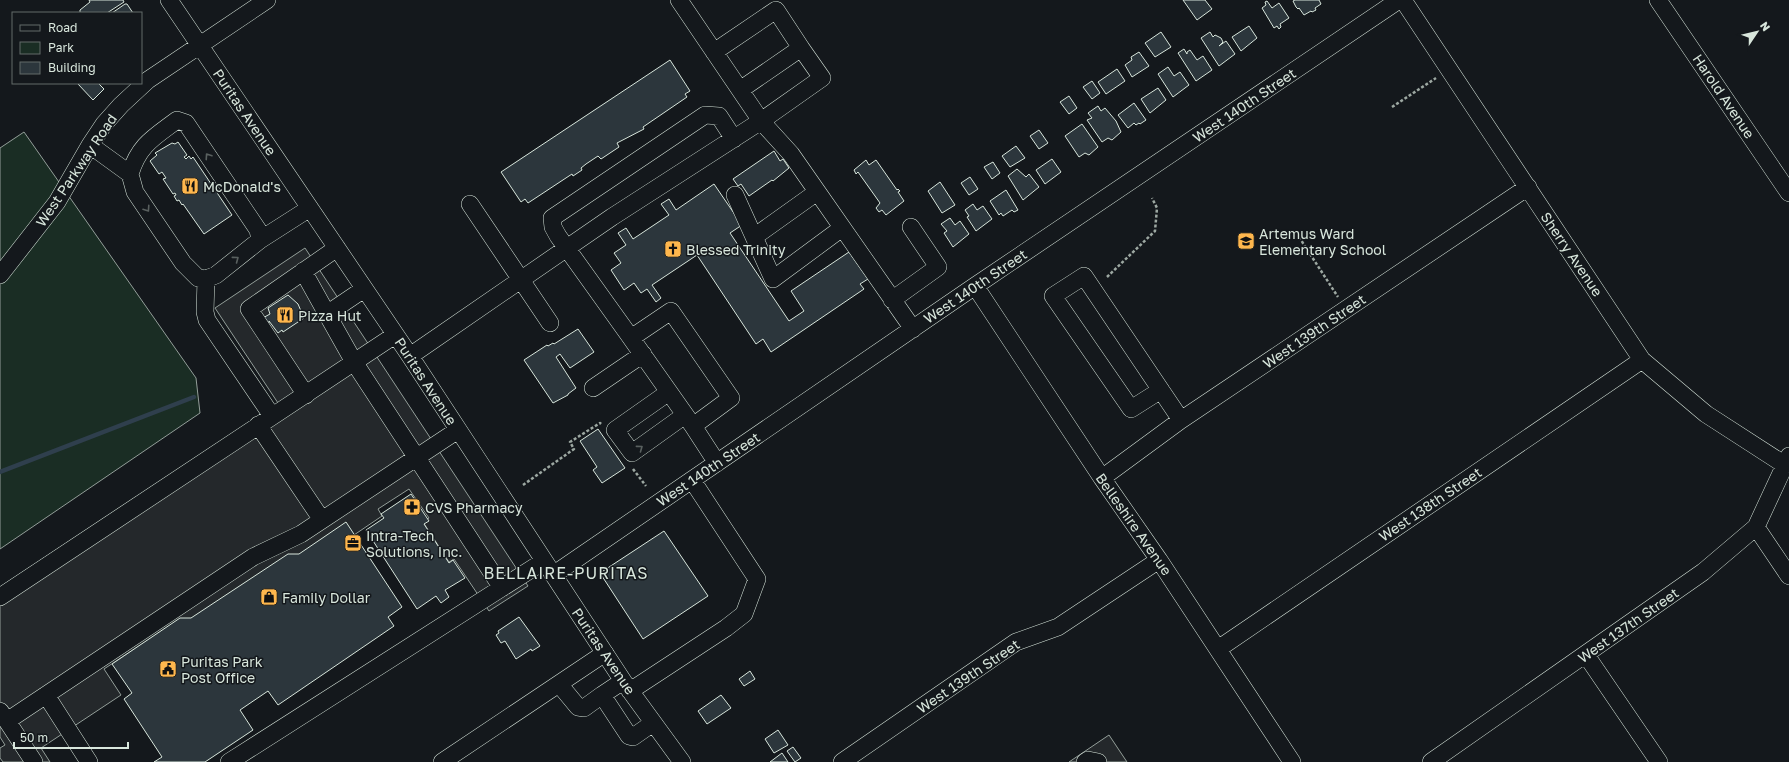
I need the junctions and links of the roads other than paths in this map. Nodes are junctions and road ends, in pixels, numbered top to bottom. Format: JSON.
{"nodes":[{"id":1,"x":169,"y":0,"type":"edge"},
{"id":2,"x":267,"y":0,"type":"edge"},
{"id":3,"x":679,"y":0,"type":"edge"},
{"id":4,"x":1400,"y":0,"type":"edge"},
{"id":5,"x":1404,"y":0,"type":"edge"},
{"id":6,"x":1658,"y":0,"type":"edge"},
{"id":7,"x":200,"y":45,"type":"junction"},
{"id":8,"x":801,"y":48,"type":"junction"},
{"id":9,"x":714,"y":52,"type":"junction"},
{"id":10,"x":740,"y":90,"type":"junction"},
{"id":11,"x":761,"y":121,"type":"junction"},
{"id":12,"x":734,"y":138,"type":"junction"},
{"id":13,"x":90,"y":146,"type":"junction"},
{"id":14,"x":130,"y":174,"type":"junction"},
{"id":15,"x":1528,"y":187,"type":"junction"},
{"id":16,"x":1788,"y":190,"type":"edge"},
{"id":17,"x":817,"y":192,"type":"junction"},
{"id":18,"x":735,"y":195,"type":"dead end"},
{"id":19,"x":470,"y":204,"type":"dead end"},
{"id":20,"x":310,"y":208,"type":"junction"},
{"id":21,"x":910,"y":227,"type":"dead end"},
{"id":22,"x":842,"y":228,"type":"junction"},
{"id":23,"x":754,"y":237,"type":"junction"},
{"id":24,"x":260,"y":240,"type":"junction"},
{"id":25,"x":337,"y":248,"type":"junction"},
{"id":26,"x":567,"y":249,"type":"junction"},
{"id":27,"x":303,"y":271,"type":"junction"},
{"id":28,"x":0,"y":275,"type":"edge"},
{"id":29,"x":206,"y":279,"type":"junction"},
{"id":30,"x":521,"y":279,"type":"junction"},
{"id":31,"x":975,"y":286,"type":"junction"},
{"id":32,"x":364,"y":289,"type":"junction"},
{"id":33,"x":892,"y":300,"type":"junction"},
{"id":34,"x":327,"y":314,"type":"junction"},
{"id":35,"x":550,"y":323,"type":"dead end"},
{"id":36,"x":913,"y":329,"type":"junction"},
{"id":37,"x":395,"y":335,"type":"junction"},
{"id":38,"x":631,"y":338,"type":"junction"},
{"id":39,"x":643,"y":354,"type":"junction"},
{"id":40,"x":410,"y":356,"type":"junction"},
{"id":41,"x":1642,"y":360,"type":"junction"},
{"id":42,"x":354,"y":362,"type":"junction"},
{"id":43,"x":593,"y":388,"type":"dead end"},
{"id":44,"x":1161,"y":390,"type":"junction"},
{"id":45,"x":669,"y":392,"type":"junction"},
{"id":46,"x":306,"y":394,"type":"junction"},
{"id":47,"x":272,"y":416,"type":"junction"},
{"id":48,"x":1181,"y":420,"type":"junction"},
{"id":49,"x":689,"y":421,"type":"junction"},
{"id":50,"x":258,"y":425,"type":"junction"},
{"id":51,"x":458,"y":430,"type":"junction"},
{"id":52,"x":416,"y":458,"type":"junction"},
{"id":53,"x":1787,"y":460,"type":"edge"},
{"id":54,"x":717,"y":463,"type":"junction"},
{"id":55,"x":1102,"y":478,"type":"junction"},
{"id":56,"x":692,"y":480,"type":"junction"},
{"id":57,"x":322,"y":520,"type":"junction"},
{"id":58,"x":1756,"y":527,"type":"junction"},
{"id":59,"x":1159,"y":560,"type":"junction"},
{"id":60,"x":548,"y":568,"type":"junction"},
{"id":61,"x":1789,"y":576,"type":"edge"},
{"id":62,"x":502,"y":588,"type":"junction"},
{"id":63,"x":0,"y":597,"type":"edge"},
{"id":64,"x":1218,"y":649,"type":"junction"},
{"id":65,"x":605,"y":654,"type":"junction"},
{"id":66,"x":1586,"y":655,"type":"junction"},
{"id":67,"x":559,"y":684,"type":"junction"},
{"id":68,"x":627,"y":686,"type":"junction"},
{"id":69,"x":46,"y":695,"type":"junction"},
{"id":70,"x":602,"y":696,"type":"junction"},
{"id":71,"x":3,"y":716,"type":"edge"},
{"id":72,"x":653,"y":723,"type":"junction"},
{"id":73,"x":34,"y":762,"type":"edge"},
{"id":74,"x":89,"y":762,"type":"edge"},
{"id":75,"x":229,"y":762,"type":"edge"},
{"id":76,"x":442,"y":762,"type":"edge"},
{"id":77,"x":682,"y":762,"type":"edge"},
{"id":78,"x":842,"y":762,"type":"edge"},
{"id":79,"x":1085,"y":762,"type":"edge"},
{"id":80,"x":1098,"y":762,"type":"edge"},
{"id":81,"x":1292,"y":762,"type":"edge"},
{"id":82,"x":1431,"y":762,"type":"edge"},
{"id":83,"x":1659,"y":762,"type":"edge"}],
"edges":[{"from":1,"to":7,"type":"street","name":"Puritas Avenue"},
{"from":2,"to":7,"type":"street","name":"West Parkway Road"},
{"from":3,"to":9,"type":"street"},
{"from":4,"to":31,"type":"street","name":"West 140th Street"},
{"from":5,"to":15,"type":"street","name":"Sherry Avenue"},
{"from":6,"to":16,"type":"street","name":"Harold Avenue"},
{"from":7,"to":13,"type":"street","name":"West Parkway Road"},
{"from":7,"to":20,"type":"street","name":"Puritas Avenue"},
{"from":8,"to":9,"type":"street"},
{"from":8,"to":10,"type":"street"},
{"from":8,"to":11,"type":"street"},
{"from":9,"to":10,"type":"street"},
{"from":10,"to":11,"type":"street"},
{"from":11,"to":12,"type":"street"},
{"from":11,"to":17,"type":"street"},
{"from":12,"to":26,"type":"street"},
{"from":12,"to":26,"type":"street"},
{"from":13,"to":14,"type":"street"},
{"from":13,"to":28,"type":"street","name":"West Parkway Road"},
{"from":24,"to":14,"type":"street","one_way":true},
{"from":14,"to":29,"type":"street","one_way":true},
{"from":15,"to":41,"type":"street","name":"Sherry Avenue"},
{"from":15,"to":48,"type":"street","name":"West 139th Street"},
{"from":17,"to":22,"type":"street"},
{"from":17,"to":23,"type":"street"},
{"from":18,"to":23,"type":"street"},
{"from":19,"to":30,"type":"street"},
{"from":20,"to":24,"type":"street"},
{"from":20,"to":25,"type":"street","name":"Puritas Avenue"},
{"from":21,"to":33,"type":"street"},
{"from":22,"to":23,"type":"street"},
{"from":22,"to":33,"type":"street"},
{"from":29,"to":24,"type":"street","one_way":true},
{"from":25,"to":27,"type":"street"},
{"from":25,"to":32,"type":"street","name":"Puritas Avenue"},
{"from":26,"to":30,"type":"street"},
{"from":26,"to":38,"type":"street"},
{"from":27,"to":34,"type":"street"},
{"from":27,"to":46,"type":"street"},
{"from":29,"to":47,"type":"street"},
{"from":30,"to":35,"type":"street"},
{"from":30,"to":40,"type":"street"},
{"from":31,"to":36,"type":"street","name":"West 140th Street"},
{"from":31,"to":55,"type":"street","name":"Belleshire Avenue"},
{"from":32,"to":34,"type":"street"},
{"from":32,"to":37,"type":"street","name":"Puritas Avenue"},
{"from":33,"to":36,"type":"street"},
{"from":34,"to":42,"type":"street"},
{"from":36,"to":54,"type":"street","name":"West 140th Street"},
{"from":37,"to":40,"type":"street","name":"Puritas Avenue"},
{"from":37,"to":42,"type":"street"},
{"from":38,"to":39,"type":"street"},
{"from":38,"to":49,"type":"street"},
{"from":39,"to":43,"type":"street"},
{"from":39,"to":45,"type":"street"},
{"from":40,"to":51,"type":"street","name":"Puritas Avenue"},
{"from":41,"to":53,"type":"street","name":"Sherry Avenue"},
{"from":41,"to":64,"type":"street","name":"West 138th Street"},
{"from":42,"to":46,"type":"street"},
{"from":42,"to":52,"type":"street"},
{"from":44,"to":44,"type":"street"},
{"from":44,"to":48,"type":"street"},
{"from":45,"to":49,"type":"street"},
{"from":45,"to":49,"type":"street","one_way":true},
{"from":46,"to":47,"type":"street"},
{"from":47,"to":50,"type":"street"},
{"from":48,"to":55,"type":"street","name":"West 139th Street"},
{"from":49,"to":54,"type":"street"},
{"from":50,"to":57,"type":"street"},
{"from":50,"to":63,"type":"street"},
{"from":51,"to":52,"type":"street"},
{"from":51,"to":60,"type":"street","name":"Puritas Avenue"},
{"from":52,"to":57,"type":"street"},
{"from":52,"to":62,"type":"street"},
{"from":53,"to":58,"type":"street","name":"West 137th Street"},
{"from":54,"to":56,"type":"street","name":"West 140th Street"},
{"from":55,"to":59,"type":"street","name":"Belleshire Avenue"},
{"from":56,"to":60,"type":"street","name":"West 140th Street"},
{"from":56,"to":68,"type":"street"},
{"from":57,"to":69,"type":"street"},
{"from":58,"to":61,"type":"street"},
{"from":58,"to":66,"type":"street","name":"West 137th Street"},
{"from":59,"to":64,"type":"street","name":"Belleshire Avenue"},
{"from":59,"to":78,"type":"street","name":"West 139th Street"},
{"from":60,"to":62,"type":"street","name":"West 140th Street"},
{"from":60,"to":65,"type":"street","name":"Puritas Avenue"},
{"from":62,"to":75,"type":"street","name":"West 140th Street"},
{"from":64,"to":81,"type":"street","name":"Belleshire Avenue"},
{"from":65,"to":67,"type":"street"},
{"from":65,"to":68,"type":"street","name":"Puritas Avenue"},
{"from":66,"to":82,"type":"street","name":"West 137th Street"},
{"from":66,"to":83,"type":"street"},
{"from":67,"to":70,"type":"street"},
{"from":67,"to":76,"type":"street"},
{"from":68,"to":70,"type":"street"},
{"from":68,"to":72,"type":"street","name":"Puritas Avenue"},
{"from":69,"to":71,"type":"street"},
{"from":69,"to":74,"type":"street"},
{"from":70,"to":72,"type":"street"},
{"from":71,"to":73,"type":"street"},
{"from":72,"to":77,"type":"street","name":"Puritas Avenue"},
{"from":79,"to":80,"type":"street"}]}
